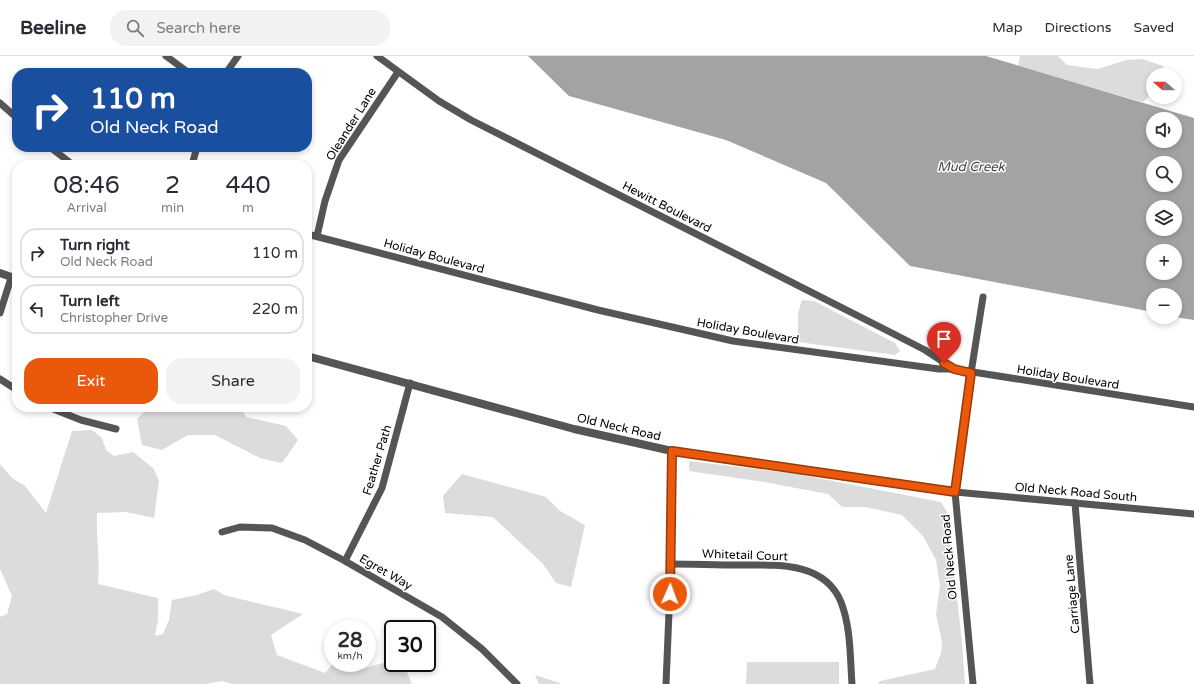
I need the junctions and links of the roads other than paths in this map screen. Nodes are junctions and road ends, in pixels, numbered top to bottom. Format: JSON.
{"nodes":[{"id":1,"x":166,"y":56,"type":"edge"},
{"id":2,"x":238,"y":56,"type":"edge"},
{"id":3,"x":377,"y":56,"type":"edge"},
{"id":4,"x":182,"y":68,"type":"edge"},
{"id":5,"x":230,"y":68,"type":"edge"},
{"id":6,"x":398,"y":72,"type":"junction"},
{"id":7,"x":0,"y":103,"type":"edge"},
{"id":8,"x":12,"y":114,"type":"edge"},
{"id":9,"x":56,"y":152,"type":"edge"},
{"id":10,"x":67,"y":160,"type":"edge"},
{"id":11,"x":312,"y":235,"type":"edge"},
{"id":12,"x":317,"y":236,"type":"junction"},
{"id":13,"x":0,"y":273,"type":"edge"},
{"id":14,"x":12,"y":277,"type":"edge"},
{"id":15,"x":12,"y":283,"type":"edge"},
{"id":16,"x":984,"y":297,"type":"dead end"},
{"id":17,"x":0,"y":314,"type":"edge"},
{"id":18,"x":312,"y":357,"type":"edge"},
{"id":19,"x":954,"y":369,"type":"junction"},
{"id":20,"x":971,"y":373,"type":"junction"},
{"id":21,"x":0,"y":379,"type":"edge"},
{"id":22,"x":410,"y":383,"type":"junction"},
{"id":23,"x":12,"y":387,"type":"edge"},
{"id":24,"x":1194,"y":407,"type":"edge"},
{"id":25,"x":61,"y":412,"type":"edge"},
{"id":26,"x":116,"y":429,"type":"dead end"},
{"id":27,"x":672,"y":451,"type":"junction"},
{"id":28,"x":955,"y":492,"type":"junction"},
{"id":29,"x":1075,"y":503,"type":"junction"},
{"id":30,"x":1194,"y":514,"type":"edge"},
{"id":31,"x":222,"y":532,"type":"dead end"},
{"id":32,"x":345,"y":561,"type":"junction"},
{"id":33,"x":671,"y":564,"type":"junction"},
{"id":34,"x":517,"y":684,"type":"edge"},
{"id":35,"x":666,"y":684,"type":"edge"},
{"id":36,"x":852,"y":684,"type":"edge"},
{"id":37,"x":973,"y":684,"type":"edge"},
{"id":38,"x":1090,"y":684,"type":"edge"}],
"edges":[{"from":1,"to":4,"type":"street"},
{"from":2,"to":5,"type":"street"},
{"from":3,"to":6,"type":"street","name":"Hewitt Boulevard"},
{"from":6,"to":12,"type":"street","name":"Oleander Lane"},
{"from":6,"to":19,"type":"street","name":"Hewitt Boulevard"},
{"from":7,"to":8,"type":"street"},
{"from":9,"to":10,"type":"street"},
{"from":11,"to":12,"type":"street","name":"Holiday Boulevard"},
{"from":12,"to":19,"type":"street","name":"Holiday Boulevard"},
{"from":13,"to":14,"type":"street"},
{"from":15,"to":17,"type":"street"},
{"from":16,"to":20,"type":"street"},
{"from":18,"to":22,"type":"street","name":"Old Neck Road"},
{"from":19,"to":20,"type":"street","name":"Holiday Boulevard"},
{"from":20,"to":24,"type":"street","name":"Holiday Boulevard"},
{"from":20,"to":28,"type":"street"},
{"from":21,"to":23,"type":"street"},
{"from":22,"to":27,"type":"street","name":"Old Neck Road"},
{"from":22,"to":32,"type":"street","name":"Feather Path"},
{"from":25,"to":26,"type":"street"},
{"from":27,"to":28,"type":"street","name":"Old Neck Road"},
{"from":27,"to":33,"type":"street"},
{"from":28,"to":29,"type":"street","name":"Old Neck Road South"},
{"from":28,"to":37,"type":"street","name":"Old Neck Road"},
{"from":29,"to":30,"type":"street","name":"Old Neck Road South"},
{"from":29,"to":38,"type":"street","name":"Carriage Lane"},
{"from":31,"to":32,"type":"street","name":"Egret Way"},
{"from":32,"to":34,"type":"street","name":"Egret Way"},
{"from":33,"to":35,"type":"street"},
{"from":33,"to":36,"type":"street","name":"Whitetail Court"}]}
